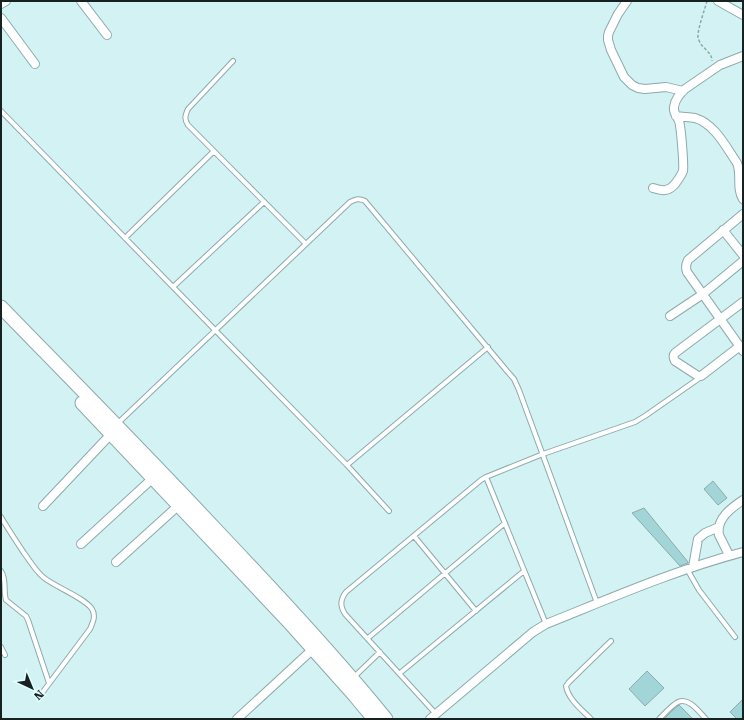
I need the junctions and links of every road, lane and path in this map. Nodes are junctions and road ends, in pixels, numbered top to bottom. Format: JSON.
{"nodes":[{"id":1,"x":6,"y":1,"type":"edge"},
{"id":2,"x":81,"y":1,"type":"edge"},
{"id":3,"x":627,"y":1,"type":"edge"},
{"id":4,"x":707,"y":1,"type":"edge"},
{"id":5,"x":718,"y":1,"type":"edge"},
{"id":6,"x":1,"y":4,"type":"edge"},
{"id":7,"x":743,"y":15,"type":"edge"},
{"id":8,"x":1,"y":18,"type":"edge"},
{"id":9,"x":107,"y":35,"type":"dead end"},
{"id":10,"x":743,"y":56,"type":"edge"},
{"id":11,"x":233,"y":61,"type":"dead end"},
{"id":12,"x":35,"y":64,"type":"dead end"},
{"id":13,"x":711,"y":71,"type":"junction"},
{"id":14,"x":683,"y":91,"type":"junction"},
{"id":15,"x":1,"y":111,"type":"edge"},
{"id":16,"x":676,"y":116,"type":"junction"},
{"id":17,"x":214,"y":151,"type":"junction"},
{"id":18,"x":653,"y":188,"type":"dead end"},
{"id":19,"x":743,"y":199,"type":"edge"},
{"id":20,"x":264,"y":202,"type":"junction"},
{"id":21,"x":743,"y":214,"type":"edge"},
{"id":22,"x":724,"y":230,"type":"junction"},
{"id":23,"x":125,"y":238,"type":"junction"},
{"id":24,"x":306,"y":244,"type":"junction"},
{"id":25,"x":743,"y":255,"type":"edge"},
{"id":26,"x":743,"y":261,"type":"edge"},
{"id":27,"x":173,"y":287,"type":"junction"},
{"id":28,"x":703,"y":294,"type":"junction"},
{"id":29,"x":743,"y":302,"type":"edge"},
{"id":30,"x":1,"y":307,"type":"edge"},
{"id":31,"x":670,"y":316,"type":"dead end"},
{"id":32,"x":720,"y":319,"type":"junction"},
{"id":33,"x":1,"y":320,"type":"edge"},
{"id":34,"x":215,"y":330,"type":"junction"},
{"id":35,"x":488,"y":347,"type":"junction"},
{"id":36,"x":742,"y":348,"type":"edge"},
{"id":37,"x":701,"y":376,"type":"junction"},
{"id":38,"x":112,"y":430,"type":"junction"},
{"id":39,"x":542,"y":454,"type":"junction"},
{"id":40,"x":347,"y":465,"type":"junction"},
{"id":41,"x":486,"y":477,"type":"junction"},
{"id":42,"x":153,"y":478,"type":"junction"},
{"id":43,"x":743,"y":500,"type":"edge"},
{"id":44,"x":178,"y":505,"type":"junction"},
{"id":45,"x":43,"y":506,"type":"dead end"},
{"id":46,"x":389,"y":511,"type":"dead end"},
{"id":47,"x":1,"y":516,"type":"edge"},
{"id":48,"x":505,"y":523,"type":"junction"},
{"id":49,"x":2,"y":524,"type":"edge"},
{"id":50,"x":719,"y":527,"type":"junction"},
{"id":51,"x":414,"y":536,"type":"junction"},
{"id":52,"x":81,"y":544,"type":"dead end"},
{"id":53,"x":743,"y":552,"type":"edge"},
{"id":54,"x":729,"y":556,"type":"junction"},
{"id":55,"x":116,"y":562,"type":"dead end"},
{"id":56,"x":690,"y":568,"type":"junction"},
{"id":57,"x":1,"y":571,"type":"edge"},
{"id":58,"x":524,"y":571,"type":"junction"},
{"id":59,"x":444,"y":573,"type":"junction"},
{"id":60,"x":597,"y":604,"type":"junction"},
{"id":61,"x":476,"y":611,"type":"junction"},
{"id":62,"x":546,"y":624,"type":"junction"},
{"id":63,"x":735,"y":637,"type":"dead end"},
{"id":64,"x":368,"y":638,"type":"junction"},
{"id":65,"x":611,"y":641,"type":"dead end"},
{"id":66,"x":1,"y":647,"type":"edge"},
{"id":67,"x":313,"y":649,"type":"junction"},
{"id":68,"x":380,"y":652,"type":"junction"},
{"id":69,"x":4,"y":655,"type":"dead end"},
{"id":70,"x":400,"y":674,"type":"junction"},
{"id":71,"x":353,"y":678,"type":"junction"},
{"id":72,"x":49,"y":683,"type":"junction"},
{"id":73,"x":39,"y":697,"type":"dead end"},
{"id":74,"x":702,"y":715,"type":"junction"},
{"id":75,"x":433,"y":716,"type":"edge"},
{"id":76,"x":237,"y":719,"type":"edge"},
{"id":77,"x":374,"y":719,"type":"edge"},
{"id":78,"x":386,"y":719,"type":"edge"},
{"id":79,"x":591,"y":719,"type":"edge"},
{"id":80,"x":659,"y":719,"type":"edge"},
{"id":81,"x":698,"y":719,"type":"edge"},
{"id":82,"x":706,"y":719,"type":"edge"}],
"edges":[{"from":1,"to":6,"type":"street"},
{"from":2,"to":9,"type":"street"},
{"from":3,"to":14,"type":"street"},
{"from":4,"to":13,"type":"path"},
{"from":5,"to":7,"type":"street"},
{"from":8,"to":12,"type":"street"},
{"from":10,"to":13,"type":"street"},
{"from":11,"to":17,"type":"lane"},
{"from":13,"to":14,"type":"street"},
{"from":14,"to":16,"type":"street"},
{"from":15,"to":23,"type":"lane"},
{"from":16,"to":18,"type":"street"},
{"from":16,"to":19,"type":"street"},
{"from":17,"to":20,"type":"lane"},
{"from":17,"to":23,"type":"lane"},
{"from":20,"to":24,"type":"lane"},
{"from":20,"to":27,"type":"lane"},
{"from":21,"to":22,"type":"street"},
{"from":22,"to":25,"type":"street"},
{"from":22,"to":28,"type":"street"},
{"from":23,"to":27,"type":"lane"},
{"from":24,"to":34,"type":"lane"},
{"from":24,"to":35,"type":"lane"},
{"from":26,"to":28,"type":"street"},
{"from":27,"to":34,"type":"lane"},
{"from":28,"to":31,"type":"street"},
{"from":28,"to":32,"type":"street"},
{"from":29,"to":32,"type":"street"},
{"from":30,"to":38,"type":"main road"},
{"from":32,"to":36,"type":"street"},
{"from":32,"to":37,"type":"street"},
{"from":33,"to":38,"type":"main road"},
{"from":34,"to":38,"type":"lane"},
{"from":34,"to":40,"type":"lane"},
{"from":35,"to":39,"type":"lane"},
{"from":35,"to":40,"type":"lane"},
{"from":36,"to":37,"type":"street"},
{"from":37,"to":39,"type":"lane"},
{"from":38,"to":42,"type":"main road"},
{"from":38,"to":45,"type":"street"},
{"from":38,"to":71,"type":"main road"},
{"from":39,"to":41,"type":"lane"},
{"from":39,"to":60,"type":"lane"},
{"from":40,"to":46,"type":"lane"},
{"from":41,"to":48,"type":"lane"},
{"from":41,"to":51,"type":"lane"},
{"from":42,"to":44,"type":"main road"},
{"from":42,"to":52,"type":"street"},
{"from":43,"to":50,"type":"street"},
{"from":44,"to":55,"type":"street"},
{"from":44,"to":67,"type":"main road"},
{"from":47,"to":49,"type":"lane"},
{"from":48,"to":58,"type":"lane"},
{"from":48,"to":59,"type":"lane"},
{"from":49,"to":72,"type":"lane"},
{"from":50,"to":54,"type":"street"},
{"from":50,"to":56,"type":"street"},
{"from":51,"to":59,"type":"lane"},
{"from":51,"to":64,"type":"lane"},
{"from":53,"to":54,"type":"street"},
{"from":54,"to":56,"type":"street"},
{"from":56,"to":60,"type":"street"},
{"from":56,"to":63,"type":"lane"},
{"from":57,"to":72,"type":"lane"},
{"from":58,"to":61,"type":"lane"},
{"from":58,"to":62,"type":"lane"},
{"from":59,"to":61,"type":"lane"},
{"from":59,"to":64,"type":"lane"},
{"from":60,"to":62,"type":"street"},
{"from":61,"to":70,"type":"lane"},
{"from":62,"to":75,"type":"street"},
{"from":64,"to":68,"type":"lane"},
{"from":65,"to":79,"type":"lane"},
{"from":66,"to":69,"type":"lane"},
{"from":67,"to":76,"type":"street"},
{"from":67,"to":77,"type":"main road"},
{"from":68,"to":70,"type":"lane"},
{"from":68,"to":71,"type":"lane"},
{"from":70,"to":75,"type":"lane"},
{"from":71,"to":78,"type":"main road"},
{"from":72,"to":73,"type":"lane"},
{"from":74,"to":80,"type":"lane"},
{"from":74,"to":81,"type":"lane"},
{"from":74,"to":82,"type":"lane"}]}
